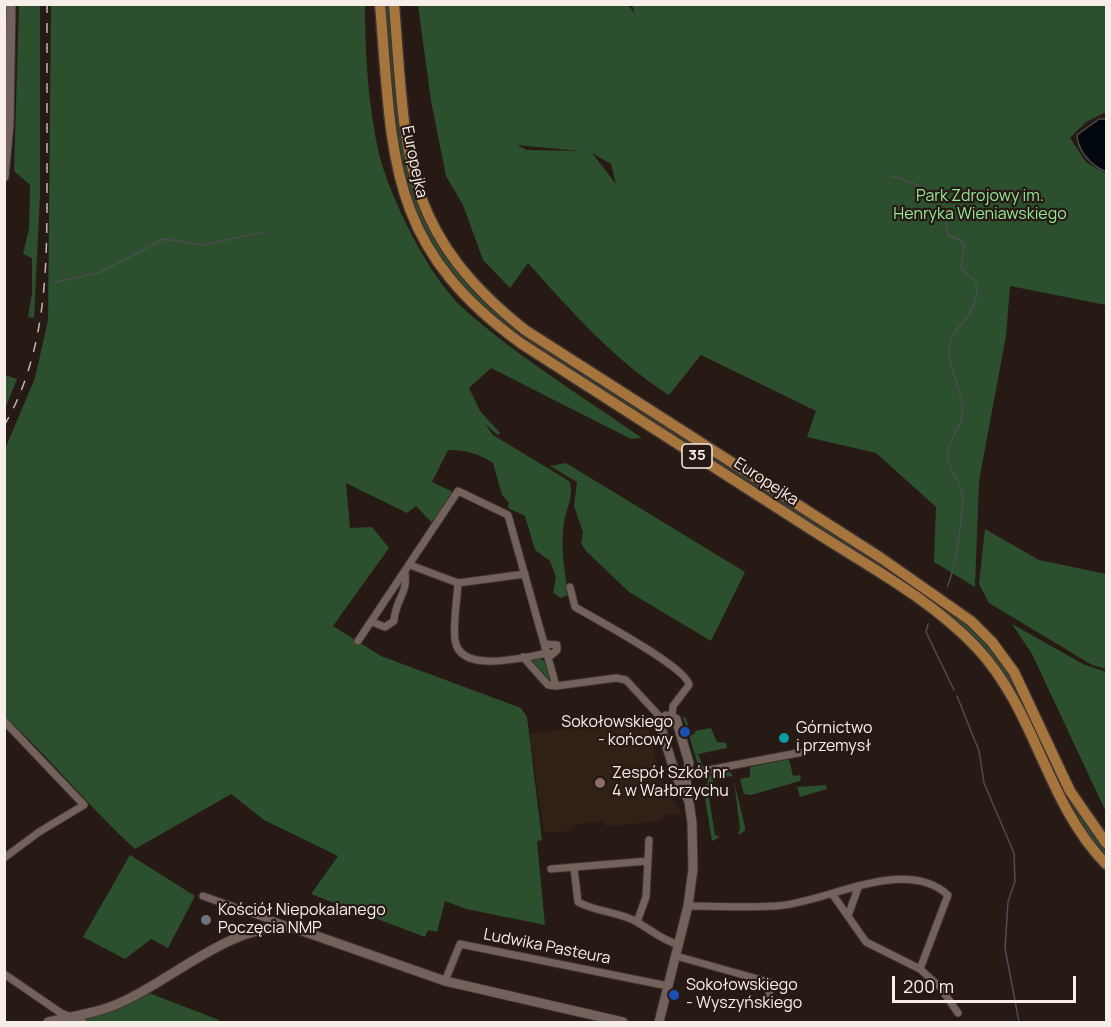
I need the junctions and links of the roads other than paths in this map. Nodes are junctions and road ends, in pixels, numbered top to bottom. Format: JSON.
{"nodes":[{"id":1,"x":11,"y":4,"type":"edge"},
{"id":2,"x":380,"y":4,"type":"edge"},
{"id":3,"x":394,"y":4,"type":"edge"},
{"id":4,"x":4,"y":177,"type":"edge"},
{"id":5,"x":410,"y":565,"type":"junction"},
{"id":6,"x":405,"y":573,"type":"junction"},
{"id":7,"x":525,"y":574,"type":"junction"},
{"id":8,"x":458,"y":583,"type":"junction"},
{"id":9,"x":570,"y":587,"type":"dead end"},
{"id":10,"x":372,"y":622,"type":"junction"},
{"id":11,"x":358,"y":641,"type":"dead end"},
{"id":12,"x":548,"y":655,"type":"junction"},
{"id":13,"x":523,"y":657,"type":"junction"},
{"id":14,"x":556,"y":686,"type":"junction"},
{"id":15,"x":667,"y":718,"type":"junction"},
{"id":16,"x":4,"y":722,"type":"edge"},
{"id":17,"x":803,"y":752,"type":"dead end"},
{"id":18,"x":688,"y":772,"type":"junction"},
{"id":19,"x":675,"y":774,"type":"junction"},
{"id":20,"x":688,"y":799,"type":"junction"},
{"id":21,"x":649,"y":840,"type":"dead end"},
{"id":22,"x":1107,"y":843,"type":"edge"},
{"id":23,"x":4,"y":858,"type":"edge"},
{"id":24,"x":648,"y":861,"type":"junction"},
{"id":25,"x":1107,"y":864,"type":"edge"},
{"id":26,"x":574,"y":868,"type":"junction"},
{"id":27,"x":551,"y":869,"type":"dead end"},
{"id":28,"x":858,"y":888,"type":"junction"},
{"id":29,"x":833,"y":895,"type":"junction"},
{"id":30,"x":203,"y":896,"type":"dead end"},
{"id":31,"x":688,"y":906,"type":"junction"},
{"id":32,"x":848,"y":916,"type":"junction"},
{"id":33,"x":637,"y":922,"type":"junction"},
{"id":34,"x":291,"y":927,"type":"junction"},
{"id":35,"x":679,"y":945,"type":"junction"},
{"id":36,"x":676,"y":956,"type":"junction"},
{"id":37,"x":920,"y":969,"type":"junction"},
{"id":38,"x":4,"y":974,"type":"edge"},
{"id":39,"x":446,"y":981,"type":"junction"},
{"id":40,"x":668,"y":986,"type":"junction"},
{"id":41,"x":765,"y":1005,"type":"dead end"},
{"id":42,"x":958,"y":1013,"type":"dead end"},
{"id":43,"x":69,"y":1017,"type":"junction"},
{"id":44,"x":48,"y":1023,"type":"edge"},
{"id":45,"x":83,"y":1023,"type":"edge"},
{"id":46,"x":623,"y":1023,"type":"edge"},
{"id":47,"x":659,"y":1023,"type":"edge"}],
"edges":[{"from":1,"to":4,"type":"street"},
{"from":2,"to":25,"type":"main road","name":"Europejka","number":"35"},
{"from":3,"to":22,"type":"main road","name":"Europejka","number":"35"},
{"from":5,"to":6,"type":"street"},
{"from":5,"to":7,"type":"street"},
{"from":5,"to":8,"type":"street"},
{"from":6,"to":10,"type":"street"},
{"from":6,"to":10,"type":"street"},
{"from":7,"to":8,"type":"street"},
{"from":7,"to":12,"type":"street"},
{"from":8,"to":13,"type":"street"},
{"from":9,"to":15,"type":"street"},
{"from":10,"to":11,"type":"street"},
{"from":12,"to":13,"type":"street"},
{"from":12,"to":14,"type":"street"},
{"from":13,"to":14,"type":"street"},
{"from":14,"to":15,"type":"street"},
{"from":15,"to":18,"type":"street"},
{"from":15,"to":19,"type":"street"},
{"from":16,"to":23,"type":"street"},
{"from":17,"to":18,"type":"street"},
{"from":18,"to":19,"type":"street"},
{"from":18,"to":20,"type":"street"},
{"from":19,"to":20,"type":"street"},
{"from":20,"to":31,"type":"street"},
{"from":21,"to":24,"type":"street"},
{"from":24,"to":26,"type":"street"},
{"from":24,"to":33,"type":"street"},
{"from":26,"to":27,"type":"street"},
{"from":26,"to":33,"type":"street"},
{"from":28,"to":29,"type":"street"},
{"from":28,"to":32,"type":"street"},
{"from":28,"to":37,"type":"street"},
{"from":29,"to":31,"type":"street"},
{"from":29,"to":32,"type":"street"},
{"from":30,"to":34,"type":"street"},
{"from":31,"to":35,"type":"street"},
{"from":32,"to":37,"type":"street"},
{"from":33,"to":35,"type":"street"},
{"from":34,"to":39,"type":"street"},
{"from":34,"to":43,"type":"street"},
{"from":35,"to":36,"type":"street"},
{"from":36,"to":40,"type":"street"},
{"from":36,"to":41,"type":"street"},
{"from":37,"to":42,"type":"street"},
{"from":38,"to":43,"type":"street"},
{"from":39,"to":40,"type":"street","name":"Ludwika Pasteura"},
{"from":39,"to":46,"type":"street"},
{"from":40,"to":47,"type":"street"},
{"from":43,"to":44,"type":"street"},
{"from":43,"to":45,"type":"street"}]}
